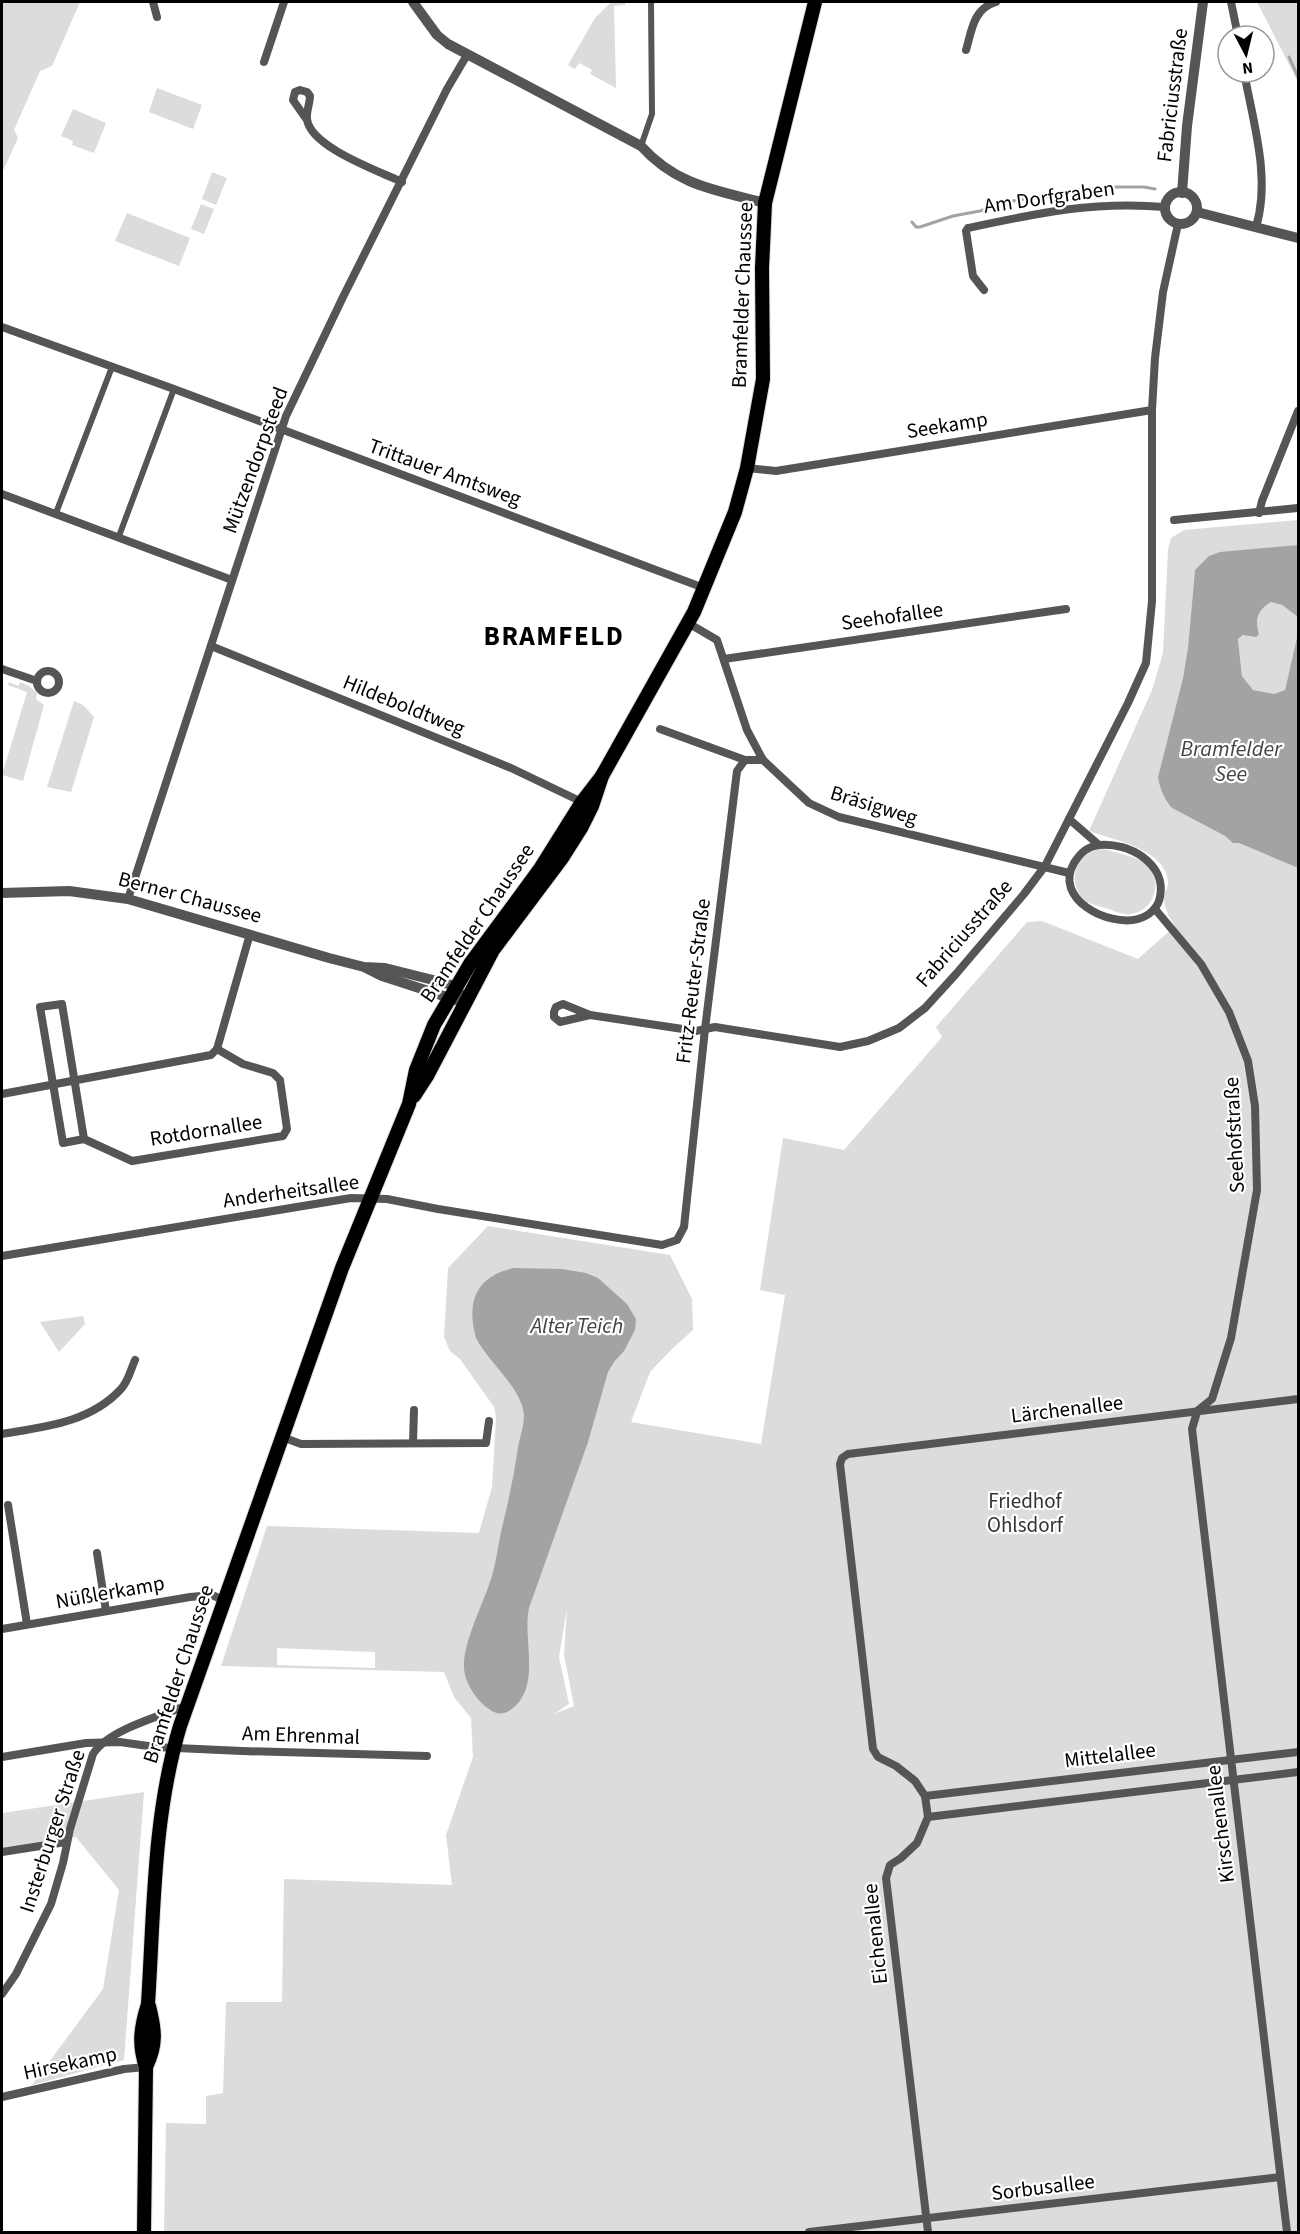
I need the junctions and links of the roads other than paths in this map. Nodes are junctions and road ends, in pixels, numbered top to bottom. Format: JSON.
{"nodes":[{"id":1,"x":153,"y":2,"type":"edge"},
{"id":2,"x":284,"y":2,"type":"edge"},
{"id":3,"x":412,"y":2,"type":"edge"},
{"id":4,"x":651,"y":2,"type":"edge"},
{"id":5,"x":815,"y":2,"type":"edge"},
{"id":6,"x":996,"y":2,"type":"edge"},
{"id":7,"x":1203,"y":2,"type":"edge"},
{"id":8,"x":1231,"y":2,"type":"edge"},
{"id":9,"x":157,"y":17,"type":"dead end"},
{"id":10,"x":1236,"y":24,"type":"edge"},
{"id":11,"x":966,"y":50,"type":"dead end"},
{"id":12,"x":467,"y":55,"type":"junction"},
{"id":13,"x":264,"y":62,"type":"dead end"},
{"id":14,"x":1246,"y":84,"type":"edge"},
{"id":15,"x":307,"y":120,"type":"dead end"},
{"id":16,"x":641,"y":146,"type":"junction"},
{"id":17,"x":402,"y":182,"type":"junction"},
{"id":18,"x":1182,"y":193,"type":"junction"},
{"id":19,"x":765,"y":203,"type":"junction"},
{"id":20,"x":1165,"y":207,"type":"junction"},
{"id":21,"x":1197,"y":212,"type":"junction"},
{"id":22,"x":1178,"y":224,"type":"junction"},
{"id":23,"x":1256,"y":227,"type":"junction"},
{"id":24,"x":1299,"y":238,"type":"edge"},
{"id":25,"x":984,"y":290,"type":"dead end"},
{"id":26,"x":2,"y":327,"type":"edge"},
{"id":27,"x":112,"y":367,"type":"junction"},
{"id":28,"x":174,"y":389,"type":"junction"},
{"id":29,"x":1152,"y":410,"type":"junction"},
{"id":30,"x":1299,"y":411,"type":"edge"},
{"id":31,"x":281,"y":430,"type":"junction"},
{"id":32,"x":747,"y":468,"type":"junction"},
{"id":33,"x":2,"y":494,"type":"edge"},
{"id":34,"x":1299,"y":508,"type":"edge"},
{"id":35,"x":56,"y":513,"type":"junction"},
{"id":36,"x":1259,"y":513,"type":"junction"},
{"id":37,"x":1174,"y":520,"type":"dead end"},
{"id":38,"x":119,"y":536,"type":"junction"},
{"id":39,"x":232,"y":580,"type":"junction"},
{"id":40,"x":704,"y":588,"type":"junction"},
{"id":41,"x":1066,"y":609,"type":"dead end"},
{"id":42,"x":688,"y":623,"type":"junction"},
{"id":43,"x":211,"y":646,"type":"junction"},
{"id":44,"x":724,"y":659,"type":"junction"},
{"id":45,"x":2,"y":669,"type":"edge"},
{"id":46,"x":37,"y":681,"type":"dead end"},
{"id":47,"x":660,"y":729,"type":"dead end"},
{"id":48,"x":745,"y":760,"type":"junction"},
{"id":49,"x":763,"y":760,"type":"junction"},
{"id":50,"x":602,"y":777,"type":"junction"},
{"id":51,"x":582,"y":802,"type":"junction"},
{"id":52,"x":1069,"y":819,"type":"junction"},
{"id":53,"x":1100,"y":845,"type":"junction"},
{"id":54,"x":1045,"y":866,"type":"junction"},
{"id":55,"x":1069,"y":873,"type":"junction"},
{"id":56,"x":2,"y":893,"type":"edge"},
{"id":57,"x":128,"y":899,"type":"junction"},
{"id":58,"x":1155,"y":909,"type":"junction"},
{"id":59,"x":250,"y":934,"type":"junction"},
{"id":60,"x":364,"y":967,"type":"junction"},
{"id":61,"x":455,"y":986,"type":"junction"},
{"id":62,"x":448,"y":999,"type":"junction"},
{"id":63,"x":465,"y":1001,"type":"junction"},
{"id":64,"x":590,"y":1015,"type":"dead end"},
{"id":65,"x":705,"y":1029,"type":"junction"},
{"id":66,"x":218,"y":1049,"type":"junction"},
{"id":67,"x":75,"y":1080,"type":"junction"},
{"id":68,"x":53,"y":1083,"type":"junction"},
{"id":69,"x":2,"y":1094,"type":"edge"},
{"id":70,"x":409,"y":1104,"type":"junction"},
{"id":71,"x":84,"y":1139,"type":"junction"},
{"id":72,"x":370,"y":1198,"type":"junction"},
{"id":73,"x":684,"y":1227,"type":"joint"},
{"id":74,"x":2,"y":1256,"type":"edge"},
{"id":75,"x":135,"y":1360,"type":"dead end"},
{"id":76,"x":1299,"y":1399,"type":"edge"},
{"id":77,"x":414,"y":1410,"type":"dead end"},
{"id":78,"x":1197,"y":1412,"type":"junction"},
{"id":79,"x":489,"y":1421,"type":"dead end"},
{"id":80,"x":2,"y":1434,"type":"edge"},
{"id":81,"x":282,"y":1437,"type":"junction"},
{"id":82,"x":413,"y":1443,"type":"junction"},
{"id":83,"x":8,"y":1505,"type":"dead end"},
{"id":84,"x":97,"y":1553,"type":"dead end"},
{"id":85,"x":223,"y":1600,"type":"junction"},
{"id":86,"x":106,"y":1611,"type":"junction"},
{"id":87,"x":27,"y":1624,"type":"junction"},
{"id":88,"x":2,"y":1629,"type":"edge"},
{"id":89,"x":186,"y":1706,"type":"junction"},
{"id":90,"x":102,"y":1742,"type":"junction"},
{"id":91,"x":173,"y":1748,"type":"junction"},
{"id":92,"x":1299,"y":1752,"type":"edge"},
{"id":93,"x":427,"y":1756,"type":"dead end"},
{"id":94,"x":2,"y":1757,"type":"edge"},
{"id":95,"x":1231,"y":1760,"type":"junction"},
{"id":96,"x":1299,"y":1772,"type":"edge"},
{"id":97,"x":1233,"y":1780,"type":"junction"},
{"id":98,"x":925,"y":1796,"type":"junction"},
{"id":99,"x":928,"y":1816,"type":"junction"},
{"id":100,"x":66,"y":1842,"type":"junction"},
{"id":101,"x":2,"y":1852,"type":"edge"},
{"id":102,"x":2,"y":1994,"type":"edge"},
{"id":103,"x":146,"y":2067,"type":"junction"},
{"id":104,"x":2,"y":2097,"type":"edge"},
{"id":105,"x":1280,"y":2177,"type":"junction"},
{"id":106,"x":926,"y":2219,"type":"junction"},
{"id":107,"x":144,"y":2232,"type":"edge"},
{"id":108,"x":809,"y":2232,"type":"edge"},
{"id":109,"x":928,"y":2232,"type":"edge"},
{"id":110,"x":1287,"y":2232,"type":"edge"}],
"edges":[{"from":1,"to":9,"type":"street"},
{"from":2,"to":13,"type":"street"},
{"from":3,"to":12,"type":"street"},
{"from":4,"to":16,"type":"street"},
{"from":5,"to":19,"type":"main road","name":"Bramfelder Chaussee"},
{"from":6,"to":11,"type":"street"},
{"from":7,"to":18,"type":"street","name":"Fabriciusstraße"},
{"from":8,"to":10,"type":"street"},
{"from":12,"to":16,"type":"street"},
{"from":12,"to":17,"type":"street","name":"Mützendorpsteed"},
{"from":14,"to":23,"type":"street"},
{"from":15,"to":17,"type":"street"},
{"from":16,"to":19,"type":"street"},
{"from":17,"to":31,"type":"street","name":"Mützendorpsteed"},
{"from":18,"to":20,"type":"street"},
{"from":18,"to":21,"type":"street"},
{"from":19,"to":32,"type":"main road","name":"Bramfelder Chaussee"},
{"from":20,"to":22,"type":"street"},
{"from":20,"to":25,"type":"street","name":"Am Dorfgraben"},
{"from":21,"to":22,"type":"street"},
{"from":21,"to":23,"type":"street"},
{"from":22,"to":29,"type":"street"},
{"from":23,"to":24,"type":"street"},
{"from":26,"to":27,"type":"street","name":"Trittauer Amtsweg"},
{"from":27,"to":28,"type":"street","name":"Trittauer Amtsweg"},
{"from":27,"to":35,"type":"street"},
{"from":28,"to":31,"type":"street","name":"Trittauer Amtsweg"},
{"from":28,"to":38,"type":"street"},
{"from":29,"to":32,"type":"street","name":"Seekamp"},
{"from":29,"to":52,"type":"street","name":"Fabriciusstraße"},
{"from":30,"to":36,"type":"street"},
{"from":31,"to":39,"type":"street","name":"Mützendorpsteed"},
{"from":31,"to":40,"type":"street","name":"Trittauer Amtsweg"},
{"from":32,"to":40,"type":"main road","name":"Bramfelder Chaussee"},
{"from":33,"to":35,"type":"street"},
{"from":34,"to":36,"type":"street"},
{"from":35,"to":38,"type":"street"},
{"from":36,"to":37,"type":"street"},
{"from":38,"to":39,"type":"street"},
{"from":39,"to":43,"type":"street","name":"Mützendorpsteed"},
{"from":40,"to":42,"type":"main road","name":"Bramfelder Chaussee"},
{"from":41,"to":44,"type":"street","name":"Seehofallee"},
{"from":42,"to":44,"type":"street","name":"Bräsigweg"},
{"from":42,"to":50,"type":"main road","name":"Bramfelder Chaussee"},
{"from":43,"to":51,"type":"street","name":"Hildeboldtweg"},
{"from":43,"to":57,"type":"street","name":"Mützendorpsteed"},
{"from":44,"to":49,"type":"street","name":"Bräsigweg"},
{"from":45,"to":46,"type":"street"},
{"from":47,"to":48,"type":"street"},
{"from":48,"to":49,"type":"street"},
{"from":48,"to":65,"type":"street","name":"Fritz-Reuter-Straße"},
{"from":49,"to":54,"type":"street","name":"Bräsigweg"},
{"from":50,"to":51,"type":"main road","name":"Bramfelder Chaussee"},
{"from":50,"to":63,"type":"main road","name":"Bramfelder Chaussee"},
{"from":51,"to":61,"type":"main road","name":"Bramfelder Chaussee"},
{"from":52,"to":53,"type":"street"},
{"from":52,"to":54,"type":"street","name":"Fabriciusstraße"},
{"from":53,"to":55,"type":"street"},
{"from":53,"to":58,"type":"street"},
{"from":54,"to":55,"type":"street","name":"Bräsigweg"},
{"from":54,"to":65,"type":"street","name":"Fabriciusstraße"},
{"from":55,"to":58,"type":"street"},
{"from":56,"to":57,"type":"street","name":"Berner Chaussee"},
{"from":57,"to":59,"type":"street","name":"Berner Chaussee"},
{"from":58,"to":78,"type":"street","name":"Seehofstraße"},
{"from":59,"to":60,"type":"street","name":"Berner Chaussee"},
{"from":59,"to":66,"type":"street"},
{"from":60,"to":61,"type":"street","name":"Berner Chaussee"},
{"from":60,"to":62,"type":"street","name":"Berner Chaussee"},
{"from":61,"to":62,"type":"main road","name":"Bramfelder Chaussee"},
{"from":61,"to":63,"type":"street"},
{"from":62,"to":63,"type":"street","name":"Berner Chaussee"},
{"from":62,"to":70,"type":"main road","name":"Bramfelder Chaussee"},
{"from":63,"to":70,"type":"main road","name":"Bramfelder Chaussee"},
{"from":64,"to":65,"type":"street","name":"Fabriciusstraße"},
{"from":65,"to":73,"type":"street","name":"Fritz-Reuter-Straße"},
{"from":66,"to":67,"type":"street"},
{"from":66,"to":71,"type":"street","name":"Rotdornallee"},
{"from":67,"to":68,"type":"street"},
{"from":67,"to":68,"type":"street","name":"Rotdornallee"},
{"from":67,"to":71,"type":"street","name":"Rotdornallee"},
{"from":68,"to":69,"type":"street"},
{"from":68,"to":71,"type":"street","name":"Rotdornallee"},
{"from":70,"to":72,"type":"main road","name":"Bramfelder Chaussee"},
{"from":72,"to":73,"type":"street","name":"Anderheitsallee"},
{"from":72,"to":74,"type":"street","name":"Anderheitsallee"},
{"from":72,"to":81,"type":"main road","name":"Bramfelder Chaussee"},
{"from":75,"to":80,"type":"street"},
{"from":76,"to":78,"type":"street","name":"Lärchenallee"},
{"from":77,"to":82,"type":"street"},
{"from":78,"to":95,"type":"street","name":"Kirschenallee"},
{"from":78,"to":98,"type":"street","name":"Lärchenallee"},
{"from":79,"to":82,"type":"street"},
{"from":81,"to":82,"type":"street"},
{"from":81,"to":85,"type":"main road","name":"Bramfelder Chaussee"},
{"from":83,"to":87,"type":"street"},
{"from":84,"to":86,"type":"street"},
{"from":85,"to":86,"type":"street","name":"Nüßlerkamp"},
{"from":85,"to":89,"type":"main road","name":"Bramfelder Chaussee"},
{"from":86,"to":87,"type":"street","name":"Nüßlerkamp"},
{"from":87,"to":88,"type":"street","name":"Nüßlerkamp"},
{"from":89,"to":90,"type":"street"},
{"from":89,"to":91,"type":"main road","name":"Bramfelder Chaussee"},
{"from":90,"to":91,"type":"street","name":"Am Ehrenmal"},
{"from":90,"to":94,"type":"street"},
{"from":90,"to":100,"type":"street","name":"Insterburger Straße"},
{"from":91,"to":93,"type":"street","name":"Am Ehrenmal"},
{"from":91,"to":103,"type":"main road","name":"Bramfelder Chaussee"},
{"from":92,"to":95,"type":"street","name":"Mittelallee"},
{"from":95,"to":97,"type":"street","name":"Kirschenallee"},
{"from":95,"to":98,"type":"street","name":"Mittelallee"},
{"from":96,"to":97,"type":"street","name":"Mittelallee"},
{"from":97,"to":99,"type":"street","name":"Mittelallee"},
{"from":97,"to":105,"type":"street","name":"Kirschenallee"},
{"from":98,"to":99,"type":"street"},
{"from":99,"to":106,"type":"street","name":"Eichenallee"},
{"from":100,"to":101,"type":"street"},
{"from":100,"to":102,"type":"street","name":"Insterburger Straße"},
{"from":103,"to":104,"type":"street","name":"Hirsekamp"},
{"from":103,"to":107,"type":"main road","name":"Bramfelder Chaussee"},
{"from":105,"to":106,"type":"street","name":"Sorbusallee"},
{"from":105,"to":110,"type":"street","name":"Kirschenallee"},
{"from":106,"to":108,"type":"street","name":"Sorbusallee"},
{"from":106,"to":109,"type":"street","name":"Eichenallee"}]}
